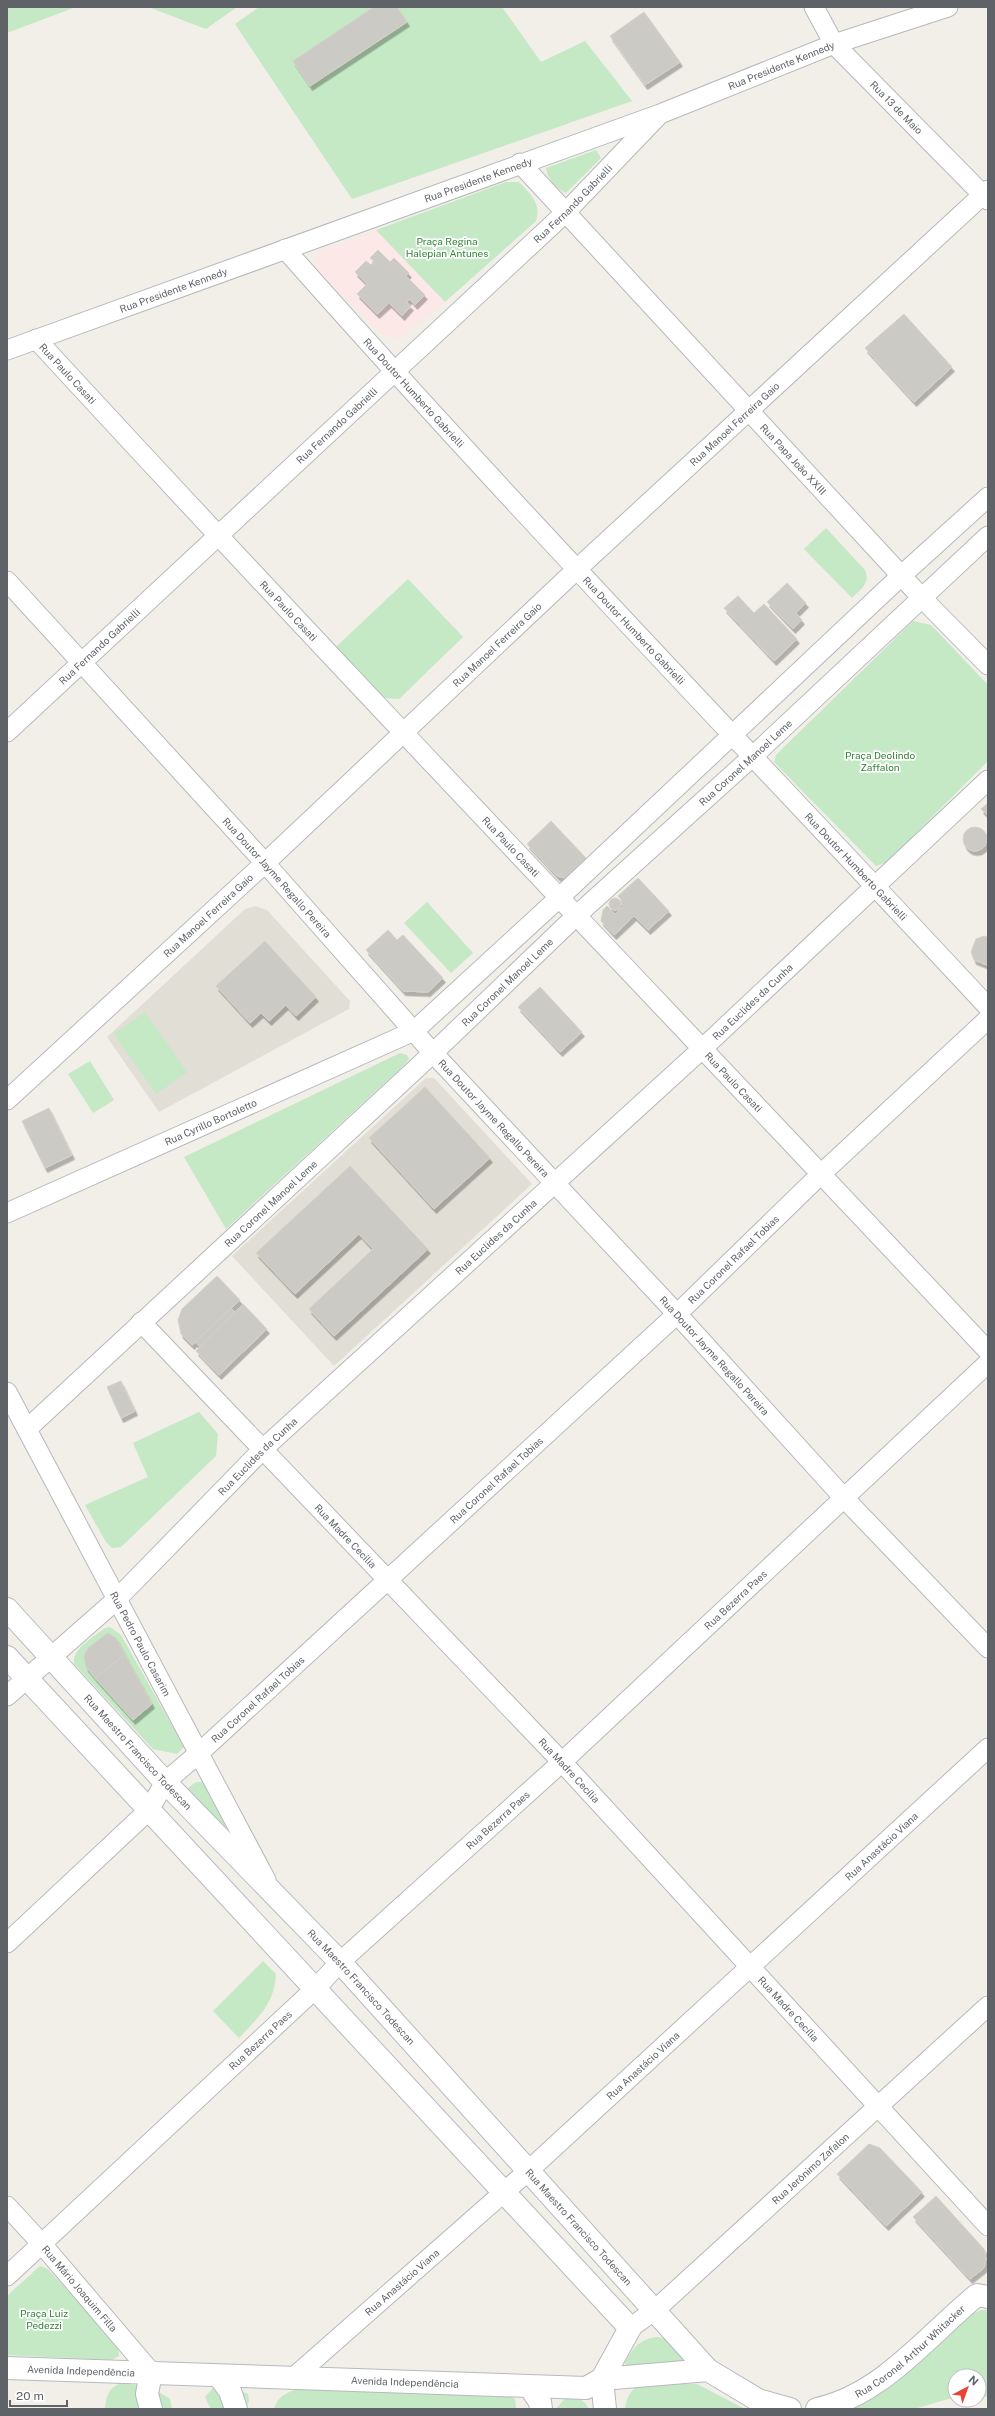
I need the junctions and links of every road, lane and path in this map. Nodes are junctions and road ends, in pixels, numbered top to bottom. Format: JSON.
{"nodes":[{"id":1,"x":814,"y":7,"type":"edge"},
{"id":2,"x":948,"y":7,"type":"edge"},
{"id":3,"x":834,"y":44,"type":"junction"},
{"id":4,"x":660,"y":114,"type":"junction"},
{"id":5,"x":520,"y":163,"type":"junction"},
{"id":6,"x":986,"y":195,"type":"edge"},
{"id":7,"x":565,"y":213,"type":"junction"},
{"id":8,"x":285,"y":249,"type":"junction"},
{"id":9,"x":36,"y":339,"type":"junction"},
{"id":10,"x":7,"y":350,"type":"edge"},
{"id":11,"x":394,"y":371,"type":"junction"},
{"id":12,"x":750,"y":409,"type":"junction"},
{"id":13,"x":988,"y":497,"type":"edge"},
{"id":14,"x":217,"y":535,"type":"junction"},
{"id":15,"x":988,"y":536,"type":"edge"},
{"id":16,"x":577,"y":569,"type":"junction"},
{"id":17,"x":902,"y":575,"type":"junction"},
{"id":18,"x":7,"y":581,"type":"edge"},
{"id":19,"x":922,"y":597,"type":"junction"},
{"id":20,"x":82,"y":662,"type":"junction"},
{"id":21,"x":988,"y":665,"type":"edge"},
{"id":22,"x":7,"y":732,"type":"edge"},
{"id":23,"x":402,"y":734,"type":"junction"},
{"id":24,"x":732,"y":736,"type":"junction"},
{"id":25,"x":752,"y":757,"type":"junction"},
{"id":26,"x":988,"y":780,"type":"edge"},
{"id":27,"x":265,"y":863,"type":"junction"},
{"id":28,"x":876,"y":886,"type":"junction"},
{"id":29,"x":560,"y":897,"type":"junction"},
{"id":30,"x":577,"y":915,"type":"junction"},
{"id":31,"x":988,"y":1007,"type":"edge"},
{"id":32,"x":988,"y":1018,"type":"edge"},
{"id":33,"x":414,"y":1031,"type":"junction"},
{"id":34,"x":703,"y":1048,"type":"junction"},
{"id":35,"x":433,"y":1053,"type":"junction"},
{"id":36,"x":7,"y":1100,"type":"edge"},
{"id":37,"x":821,"y":1174,"type":"junction"},
{"id":38,"x":554,"y":1184,"type":"junction"},
{"id":39,"x":7,"y":1213,"type":"edge"},
{"id":40,"x":677,"y":1314,"type":"junction"},
{"id":41,"x":141,"y":1322,"type":"junction"},
{"id":42,"x":988,"y":1351,"type":"edge"},
{"id":43,"x":988,"y":1362,"type":"edge"},
{"id":44,"x":7,"y":1392,"type":"edge"},
{"id":45,"x":28,"y":1429,"type":"junction"},
{"id":46,"x":263,"y":1449,"type":"junction"},
{"id":47,"x":844,"y":1498,"type":"junction"},
{"id":48,"x":386,"y":1579,"type":"junction"},
{"id":49,"x":116,"y":1600,"type":"junction"},
{"id":50,"x":7,"y":1609,"type":"edge"},
{"id":51,"x":988,"y":1648,"type":"edge"},
{"id":52,"x":7,"y":1657,"type":"edge"},
{"id":53,"x":52,"y":1659,"type":"junction"},
{"id":54,"x":27,"y":1678,"type":"junction"},
{"id":55,"x":7,"y":1696,"type":"edge"},
{"id":56,"x":198,"y":1754,"type":"junction"},
{"id":57,"x":986,"y":1756,"type":"edge"},
{"id":58,"x":562,"y":1762,"type":"junction"},
{"id":59,"x":165,"y":1782,"type":"junction"},
{"id":60,"x":149,"y":1810,"type":"junction"},
{"id":61,"x":274,"y":1895,"type":"junction"},
{"id":62,"x":7,"y":1943,"type":"edge"},
{"id":63,"x":340,"y":1962,"type":"junction"},
{"id":64,"x":750,"y":1967,"type":"junction"},
{"id":65,"x":316,"y":1988,"type":"junction"},
{"id":66,"x":988,"y":2006,"type":"edge"},
{"id":67,"x":878,"y":2107,"type":"junction"},
{"id":68,"x":528,"y":2171,"type":"junction"},
{"id":69,"x":504,"y":2192,"type":"junction"},
{"id":70,"x":7,"y":2206,"type":"edge"},
{"id":71,"x":988,"y":2226,"type":"edge"},
{"id":72,"x":41,"y":2243,"type":"junction"},
{"id":73,"x":7,"y":2276,"type":"edge"},
{"id":74,"x":984,"y":2293,"type":"edge"},
{"id":75,"x":655,"y":2310,"type":"junction"},
{"id":76,"x":630,"y":2328,"type":"junction"},
{"id":77,"x":7,"y":2368,"type":"edge"},
{"id":78,"x":708,"y":2370,"type":"junction"},
{"id":79,"x":151,"y":2372,"type":"junction"},
{"id":80,"x":219,"y":2376,"type":"junction"},
{"id":81,"x":293,"y":2378,"type":"junction"},
{"id":82,"x":602,"y":2379,"type":"junction"},
{"id":83,"x":530,"y":2387,"type":"junction"},
{"id":84,"x":151,"y":2409,"type":"edge"},
{"id":85,"x":236,"y":2409,"type":"edge"},
{"id":86,"x":541,"y":2409,"type":"edge"},
{"id":87,"x":605,"y":2409,"type":"edge"},
{"id":88,"x":790,"y":2409,"type":"edge"},
{"id":89,"x":817,"y":2409,"type":"edge"}],
"edges":[{"from":1,"to":3,"type":"street","name":"Rua 13 de Maio"},
{"from":2,"to":3,"type":"street","name":"Rua Presidente Kennedy"},
{"from":3,"to":4,"type":"street","name":"Rua Presidente Kennedy"},
{"from":3,"to":6,"type":"street","name":"Rua 13 de Maio"},
{"from":4,"to":5,"type":"street","name":"Rua Presidente Kennedy"},
{"from":4,"to":7,"type":"street","name":"Rua Fernando Gabrielli"},
{"from":5,"to":7,"type":"street","name":"Rua Papa João XXIII"},
{"from":5,"to":8,"type":"street","name":"Rua Presidente Kennedy"},
{"from":6,"to":12,"type":"street","name":"Rua Manoel Ferreira Gaio"},
{"from":7,"to":11,"type":"street","name":"Rua Fernando Gabrielli"},
{"from":7,"to":12,"type":"street","name":"Rua Papa João XXIII"},
{"from":8,"to":9,"type":"street","name":"Rua Presidente Kennedy"},
{"from":8,"to":11,"type":"street","name":"Rua Doutor Humberto Gabrielli"},
{"from":9,"to":10,"type":"street","name":"Rua Presidente Kennedy"},
{"from":9,"to":14,"type":"street","name":"Rua Paulo Casati"},
{"from":11,"to":14,"type":"street","name":"Rua Fernando Gabrielli"},
{"from":11,"to":16,"type":"street","name":"Rua Doutor Humberto Gabrielli"},
{"from":12,"to":16,"type":"street","name":"Rua Manoel Ferreira Gaio"},
{"from":12,"to":17,"type":"street","name":"Rua Papa João XXIII"},
{"from":13,"to":17,"type":"street"},
{"from":14,"to":20,"type":"street","name":"Rua Fernando Gabrielli"},
{"from":14,"to":23,"type":"street","name":"Rua Paulo Casati"},
{"from":15,"to":19,"type":"street","name":"Rua Coronel Manoel Leme"},
{"from":16,"to":23,"type":"street","name":"Rua Manoel Ferreira Gaio"},
{"from":16,"to":24,"type":"street","name":"Rua Doutor Humberto Gabrielli"},
{"from":17,"to":19,"type":"street","name":"Rua Papa João XXIII"},
{"from":17,"to":24,"type":"street"},
{"from":18,"to":20,"type":"street","name":"Rua Doutor Jayme Regallo Pereira"},
{"from":19,"to":21,"type":"street","name":"Rua Papa João XXIII"},
{"from":19,"to":25,"type":"street","name":"Rua Coronel Manoel Leme"},
{"from":20,"to":22,"type":"street","name":"Rua Fernando Gabrielli"},
{"from":20,"to":27,"type":"street","name":"Rua Doutor Jayme Regallo Pereira"},
{"from":23,"to":27,"type":"street","name":"Rua Manoel Ferreira Gaio"},
{"from":23,"to":29,"type":"street","name":"Rua Paulo Casati"},
{"from":24,"to":25,"type":"street","name":"Rua Doutor Humberto Gabrielli"},
{"from":24,"to":29,"type":"street"},
{"from":25,"to":28,"type":"street","name":"Rua Doutor Humberto Gabrielli"},
{"from":25,"to":30,"type":"street","name":"Rua Coronel Manoel Leme"},
{"from":26,"to":28,"type":"street","name":"Rua Euclides da Cunha"},
{"from":27,"to":33,"type":"street","name":"Rua Doutor Jayme Regallo Pereira"},
{"from":27,"to":36,"type":"street","name":"Rua Manoel Ferreira Gaio"},
{"from":28,"to":31,"type":"street","name":"Rua Doutor Humberto Gabrielli"},
{"from":28,"to":34,"type":"street","name":"Rua Euclides da Cunha"},
{"from":29,"to":30,"type":"street","name":"Rua Paulo Casati"},
{"from":29,"to":33,"type":"street"},
{"from":30,"to":34,"type":"street","name":"Rua Paulo Casati"},
{"from":30,"to":35,"type":"street","name":"Rua Coronel Manoel Leme"},
{"from":32,"to":37,"type":"street","name":"Rua Coronel Rafael Tobias"},
{"from":33,"to":35,"type":"street","name":"Rua Doutor Jayme Regallo Pereira"},
{"from":33,"to":39,"type":"street","name":"Rua Cyrillo Bortoletto"},
{"from":34,"to":37,"type":"street","name":"Rua Paulo Casati"},
{"from":34,"to":38,"type":"street","name":"Rua Euclides da Cunha"},
{"from":35,"to":38,"type":"street","name":"Rua Doutor Jayme Regallo Pereira"},
{"from":35,"to":41,"type":"street","name":"Rua Coronel Manoel Leme"},
{"from":37,"to":40,"type":"street","name":"Rua Coronel Rafael Tobias"},
{"from":37,"to":42,"type":"street","name":"Rua Paulo Casati"},
{"from":38,"to":40,"type":"street","name":"Rua Doutor Jayme Regallo Pereira"},
{"from":38,"to":46,"type":"street","name":"Rua Euclides da Cunha"},
{"from":40,"to":47,"type":"street","name":"Rua Doutor Jayme Regallo Pereira"},
{"from":40,"to":48,"type":"street","name":"Rua Coronel Rafael Tobias"},
{"from":41,"to":45,"type":"street","name":"Rua Coronel Manoel Leme"},
{"from":41,"to":46,"type":"street","name":"Rua Madre Cecília"},
{"from":43,"to":47,"type":"street","name":"Rua Bezerra Paes"},
{"from":44,"to":45,"type":"street","name":"Rua Pedro Paulo Casarim"},
{"from":45,"to":49,"type":"street","name":"Rua Pedro Paulo Casarim"},
{"from":46,"to":48,"type":"street","name":"Rua Madre Cecília"},
{"from":46,"to":49,"type":"street","name":"Rua Euclides da Cunha"},
{"from":47,"to":51,"type":"street","name":"Rua Doutor Jayme Regallo Pereira"},
{"from":47,"to":58,"type":"street","name":"Rua Bezerra Paes"},
{"from":48,"to":56,"type":"street","name":"Rua Coronel Rafael Tobias"},
{"from":48,"to":58,"type":"street","name":"Rua Madre Cecília"},
{"from":49,"to":53,"type":"street","name":"Rua Euclides da Cunha"},
{"from":49,"to":56,"type":"street","name":"Rua Pedro Paulo Casarim"},
{"from":50,"to":53,"type":"main road","name":"Rua Maestro Francisco Todescan"},
{"from":52,"to":54,"type":"main road"},
{"from":53,"to":54,"type":"street","name":"Rua Euclides da Cunha"},
{"from":53,"to":59,"type":"main road","name":"Rua Maestro Francisco Todescan"},
{"from":54,"to":55,"type":"street","name":"Rua Euclides da Cunha"},
{"from":54,"to":60,"type":"main road"},
{"from":56,"to":59,"type":"street","name":"Rua Coronel Rafael Tobias"},
{"from":56,"to":61,"type":"street","name":"Rua Pedro Paulo Casarim"},
{"from":57,"to":64,"type":"street","name":"Rua Anastácio Viana"},
{"from":58,"to":63,"type":"street","name":"Rua Bezerra Paes"},
{"from":58,"to":64,"type":"street","name":"Rua Madre Cecília"},
{"from":59,"to":60,"type":"street","name":"Rua Coronel Rafael Tobias"},
{"from":59,"to":61,"type":"main road","name":"Rua Maestro Francisco Todescan"},
{"from":60,"to":62,"type":"street","name":"Rua Coronel Rafael Tobias"},
{"from":60,"to":65,"type":"main road"},
{"from":61,"to":63,"type":"main road","name":"Rua Maestro Francisco Todescan"},
{"from":63,"to":65,"type":"street","name":"Rua Bezerra Paes"},
{"from":63,"to":68,"type":"main road","name":"Rua Maestro Francisco Todescan"},
{"from":64,"to":67,"type":"street","name":"Rua Madre Cecília"},
{"from":64,"to":68,"type":"street","name":"Rua Anastácio Viana"},
{"from":65,"to":69,"type":"main road"},
{"from":65,"to":72,"type":"street","name":"Rua Bezerra Paes"},
{"from":66,"to":67,"type":"street","name":"Rua Jerônimo Zafalon"},
{"from":67,"to":71,"type":"street","name":"Rua Madre Cecília"},
{"from":67,"to":75,"type":"street","name":"Rua Jerônimo Zafalon"},
{"from":68,"to":69,"type":"street","name":"Rua Anastácio Viana"},
{"from":68,"to":75,"type":"main road","name":"Rua Maestro Francisco Todescan"},
{"from":69,"to":76,"type":"main road"},
{"from":69,"to":81,"type":"street","name":"Rua Anastácio Viana"},
{"from":70,"to":72,"type":"street","name":"Rua Mário Joaquim Filla"},
{"from":72,"to":73,"type":"street","name":"Rua Bezerra Paes"},
{"from":72,"to":79,"type":"street","name":"Rua Mário Joaquim Filla"},
{"from":74,"to":89,"type":"main road","name":"Rua Coronel Arthur Whitacker"},
{"from":75,"to":76,"type":"street","name":"Rua Jerônimo Zafalon"},
{"from":75,"to":78,"type":"main road","name":"Rua Maestro Francisco Todescan"},
{"from":76,"to":82,"type":"main road"},
{"from":77,"to":79,"type":"main road","name":"Avenida Independência"},
{"from":78,"to":82,"type":"main road","name":"Avenida Independência"},
{"from":78,"to":88,"type":"main road"},
{"from":79,"to":80,"type":"main road","name":"Avenida Independência"},
{"from":79,"to":84,"type":"main road"},
{"from":80,"to":81,"type":"main road","name":"Avenida Independência"},
{"from":80,"to":85,"type":"main road"},
{"from":81,"to":83,"type":"main road","name":"Avenida Independência"},
{"from":82,"to":83,"type":"main road","name":"Avenida Independência"},
{"from":82,"to":87,"type":"main road"},
{"from":83,"to":86,"type":"main road"}]}
